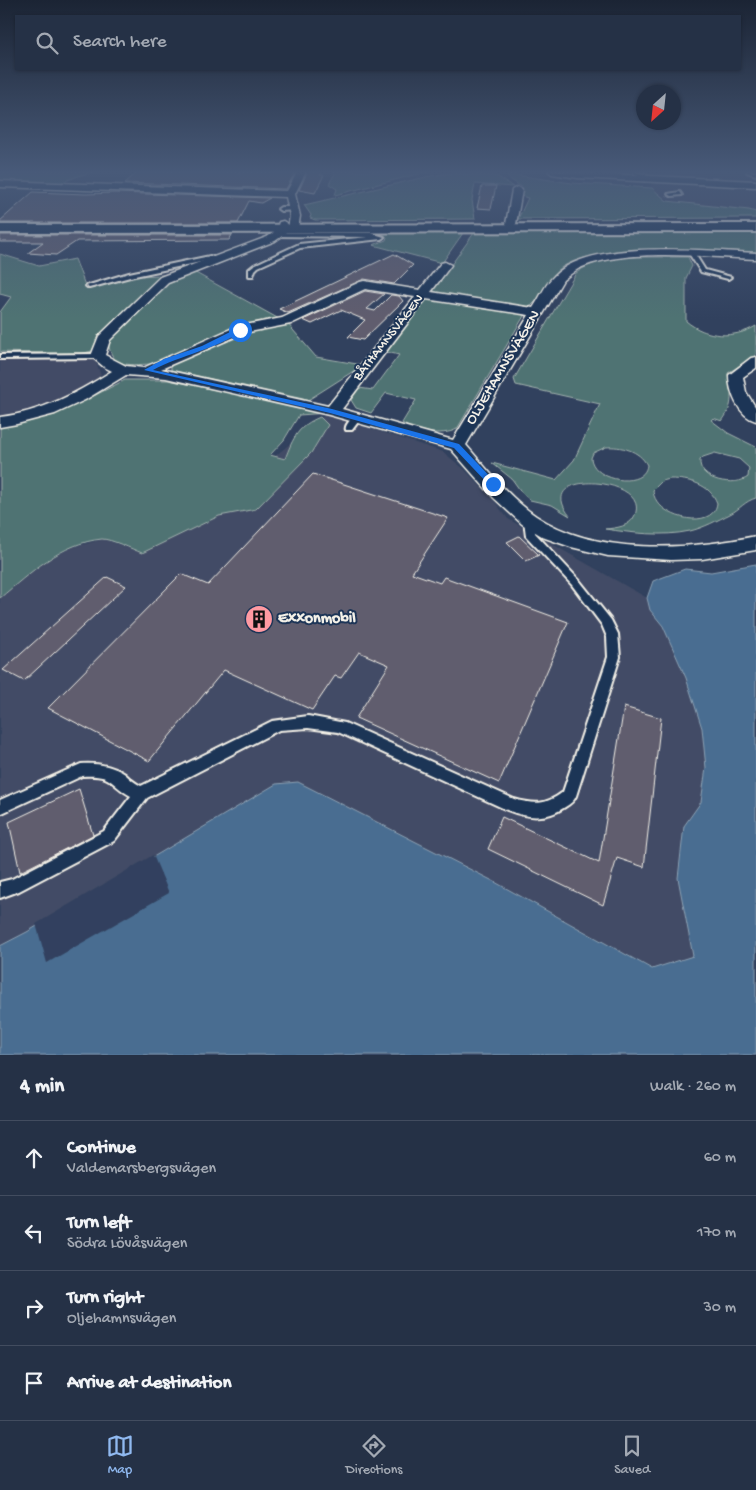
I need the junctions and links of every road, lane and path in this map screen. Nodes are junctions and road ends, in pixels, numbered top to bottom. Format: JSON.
{"nodes":[{"id":1,"x":289,"y":220,"type":"edge"},
{"id":2,"x":512,"y":220,"type":"edge"},
{"id":3,"x":756,"y":223,"type":"edge"},
{"id":4,"x":511,"y":224,"type":"junction"},
{"id":5,"x":0,"y":225,"type":"edge"},
{"id":6,"x":286,"y":228,"type":"junction"},
{"id":7,"x":756,"y":228,"type":"edge"},
{"id":8,"x":0,"y":229,"type":"edge"},
{"id":9,"x":693,"y":255,"type":"junction"},
{"id":10,"x":756,"y":256,"type":"edge"},
{"id":11,"x":218,"y":260,"type":"junction"},
{"id":12,"x":445,"y":265,"type":"dead end"},
{"id":13,"x":251,"y":275,"type":"dead end"},
{"id":14,"x":728,"y":277,"type":"dead end"},
{"id":15,"x":89,"y":286,"type":"dead end"},
{"id":16,"x":423,"y":294,"type":"junction"},
{"id":17,"x":538,"y":313,"type":"junction"},
{"id":18,"x":98,"y":356,"type":"junction"},
{"id":19,"x":0,"y":357,"type":"edge"},
{"id":20,"x":756,"y":360,"type":"edge"},
{"id":21,"x":123,"y":370,"type":"junction"},
{"id":22,"x":147,"y":370,"type":"junction"},
{"id":23,"x":739,"y":388,"type":"junction"},
{"id":24,"x":756,"y":394,"type":"edge"},
{"id":25,"x":332,"y":411,"type":"junction"},
{"id":26,"x":756,"y":416,"type":"edge"},
{"id":27,"x":0,"y":422,"type":"edge"},
{"id":28,"x":457,"y":446,"type":"junction"},
{"id":29,"x":529,"y":520,"type":"junction"},
{"id":30,"x":756,"y":543,"type":"edge"},
{"id":31,"x":142,"y":793,"type":"junction"},
{"id":32,"x":0,"y":807,"type":"edge"},
{"id":33,"x":0,"y":890,"type":"edge"}],
"edges":[{"from":1,"to":6,"type":"street"},
{"from":2,"to":4,"type":"street"},
{"from":3,"to":4,"type":"main road"},
{"from":4,"to":6,"type":"main road"},
{"from":5,"to":6,"type":"main road"},
{"from":6,"to":7,"type":"main road"},
{"from":6,"to":8,"type":"main road"},
{"from":6,"to":11,"type":"street"},
{"from":6,"to":13,"type":"lane"},
{"from":9,"to":10,"type":"street","name":"OLJEHAMNSVÄGEN"},
{"from":9,"to":14,"type":"lane"},
{"from":9,"to":17,"type":"street","name":"OLJEHAMNSVÄGEN"},
{"from":11,"to":15,"type":"lane"},
{"from":11,"to":18,"type":"street"},
{"from":12,"to":16,"type":"street","name":"BÅTHAMNSVÄGEN"},
{"from":16,"to":17,"type":"street"},
{"from":16,"to":22,"type":"street"},
{"from":16,"to":25,"type":"street","name":"BÅTHAMNSVÄGEN"},
{"from":17,"to":28,"type":"street","name":"OLJEHAMNSVÄGEN"},
{"from":18,"to":19,"type":"lane"},
{"from":18,"to":21,"type":"street"},
{"from":20,"to":23,"type":"street"},
{"from":21,"to":22,"type":"street"},
{"from":21,"to":27,"type":"street"},
{"from":22,"to":25,"type":"street"},
{"from":23,"to":24,"type":"street"},
{"from":23,"to":26,"type":"street"},
{"from":25,"to":28,"type":"street"},
{"from":28,"to":29,"type":"street"},
{"from":29,"to":30,"type":"street"},
{"from":29,"to":31,"type":"lane"},
{"from":31,"to":32,"type":"lane"},
{"from":31,"to":33,"type":"lane"}]}
